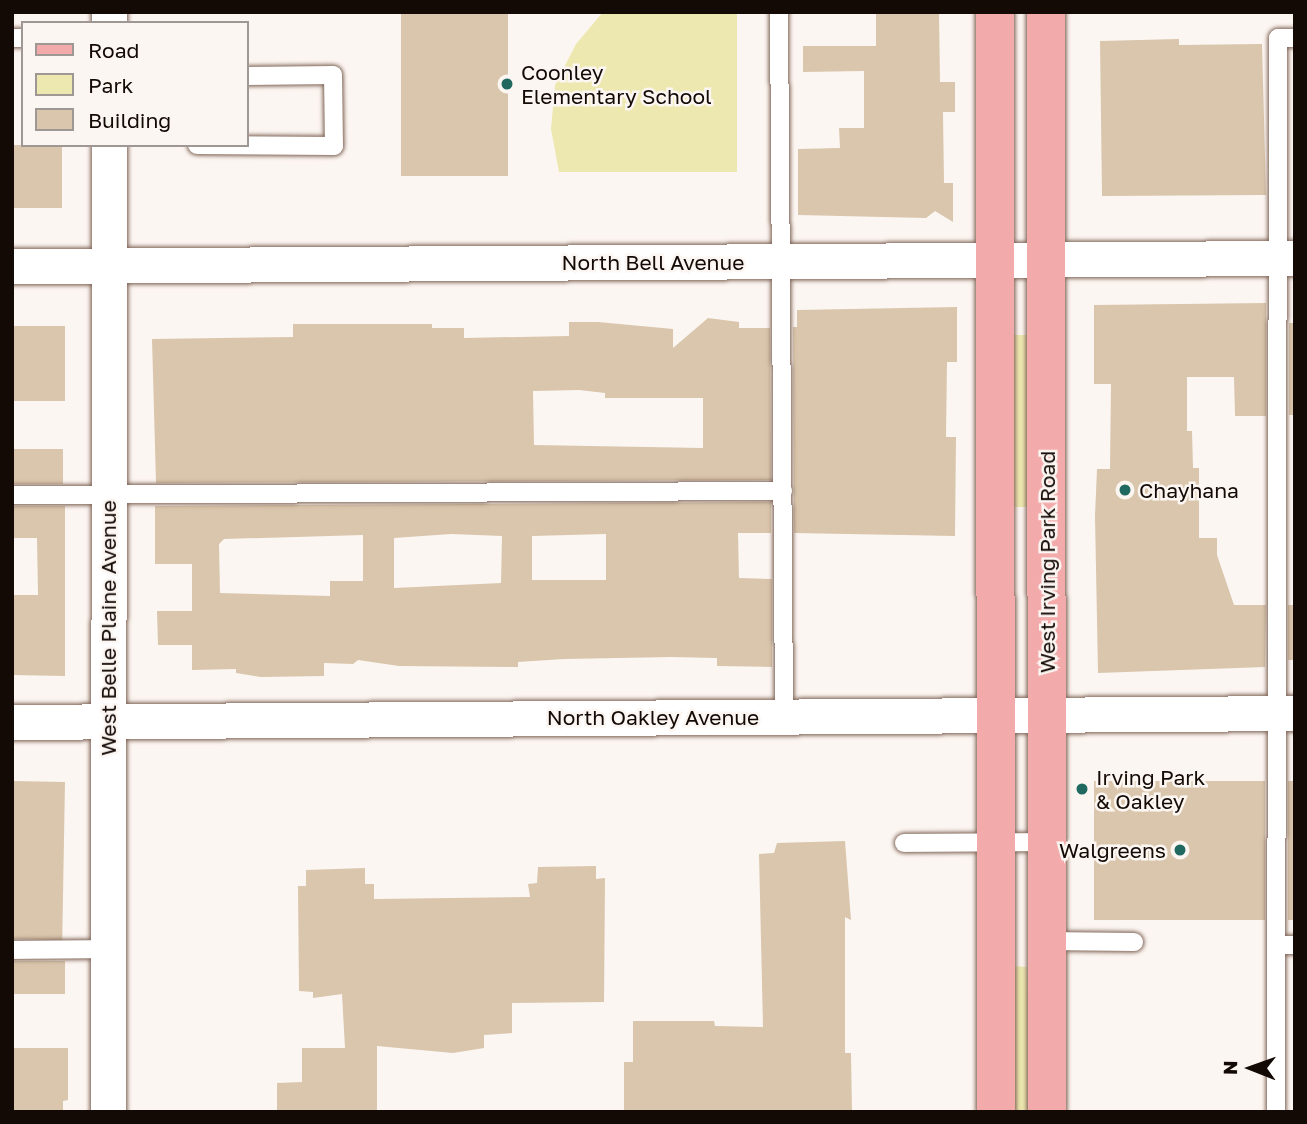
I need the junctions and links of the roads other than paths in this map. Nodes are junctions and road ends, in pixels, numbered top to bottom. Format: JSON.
{"nodes":[{"id":1,"x":779,"y":12,"type":"edge"},
{"id":2,"x":995,"y":12,"type":"edge"},
{"id":3,"x":1046,"y":12,"type":"edge"},
{"id":4,"x":1287,"y":38,"type":"edge"},
{"id":5,"x":248,"y":76,"type":"edge"},
{"id":6,"x":248,"y":145,"type":"edge"},
{"id":7,"x":108,"y":147,"type":"edge"},
{"id":8,"x":1286,"y":258,"type":"edge"},
{"id":9,"x":995,"y":259,"type":"junction"},
{"id":10,"x":1047,"y":259,"type":"junction"},
{"id":11,"x":781,"y":261,"type":"junction"},
{"id":12,"x":12,"y":266,"type":"edge"},
{"id":13,"x":108,"y":266,"type":"junction"},
{"id":14,"x":1286,"y":489,"type":"edge"},
{"id":15,"x":783,"y":491,"type":"junction"},
{"id":16,"x":12,"y":495,"type":"edge"},
{"id":17,"x":108,"y":495,"type":"junction"},
{"id":18,"x":1286,"y":713,"type":"edge"},
{"id":19,"x":996,"y":715,"type":"junction"},
{"id":20,"x":1047,"y":715,"type":"junction"},
{"id":21,"x":785,"y":716,"type":"junction"},
{"id":22,"x":12,"y":722,"type":"edge"},
{"id":23,"x":108,"y":722,"type":"junction"},
{"id":24,"x":1047,"y":842,"type":"junction"},
{"id":25,"x":904,"y":843,"type":"dead end"},
{"id":26,"x":996,"y":843,"type":"junction"},
{"id":27,"x":1047,"y":942,"type":"junction"},
{"id":28,"x":1134,"y":942,"type":"dead end"},
{"id":29,"x":1286,"y":945,"type":"edge"},
{"id":30,"x":108,"y":949,"type":"junction"},
{"id":31,"x":12,"y":950,"type":"edge"},
{"id":32,"x":108,"y":1112,"type":"edge"},
{"id":33,"x":996,"y":1112,"type":"edge"},
{"id":34,"x":1047,"y":1112,"type":"edge"},
{"id":35,"x":1276,"y":1112,"type":"edge"}],
"edges":[{"from":1,"to":11,"type":"lane"},
{"from":2,"to":9,"type":"main road"},
{"from":3,"to":10,"type":"main road","name":"West Irving Park Road"},
{"from":4,"to":8,"type":"lane"},
{"from":5,"to":6,"type":"lane"},
{"from":7,"to":13,"type":"street","name":"West Belle Plaine Avenue"},
{"from":8,"to":10,"type":"street","name":"North Bell Avenue"},
{"from":8,"to":14,"type":"lane"},
{"from":9,"to":10,"type":"street","name":"North Bell Avenue"},
{"from":9,"to":11,"type":"street","name":"North Bell Avenue"},
{"from":9,"to":19,"type":"main road"},
{"from":10,"to":20,"type":"main road","name":"West Irving Park Road"},
{"from":11,"to":13,"type":"street","name":"North Bell Avenue"},
{"from":11,"to":15,"type":"lane"},
{"from":12,"to":13,"type":"street","name":"North Bell Avenue"},
{"from":13,"to":17,"type":"street","name":"West Belle Plaine Avenue"},
{"from":14,"to":18,"type":"lane"},
{"from":15,"to":17,"type":"lane"},
{"from":15,"to":21,"type":"lane"},
{"from":16,"to":17,"type":"lane"},
{"from":17,"to":23,"type":"street","name":"West Belle Plaine Avenue"},
{"from":18,"to":20,"type":"street","name":"North Oakley Avenue"},
{"from":18,"to":29,"type":"lane"},
{"from":19,"to":20,"type":"street","name":"North Oakley Avenue"},
{"from":19,"to":21,"type":"street","name":"North Oakley Avenue"},
{"from":19,"to":26,"type":"main road"},
{"from":20,"to":24,"type":"main road","name":"West Irving Park Road"},
{"from":21,"to":23,"type":"street","name":"North Oakley Avenue"},
{"from":22,"to":23,"type":"street","name":"North Oakley Avenue"},
{"from":23,"to":30,"type":"street","name":"West Belle Plaine Avenue"},
{"from":24,"to":26,"type":"lane"},
{"from":24,"to":27,"type":"main road","name":"West Irving Park Road"},
{"from":25,"to":26,"type":"lane"},
{"from":26,"to":33,"type":"main road"},
{"from":27,"to":28,"type":"lane"},
{"from":27,"to":34,"type":"main road","name":"West Irving Park Road"},
{"from":29,"to":35,"type":"lane"},
{"from":30,"to":31,"type":"lane"},
{"from":30,"to":32,"type":"street","name":"West Belle Plaine Avenue"}]}
